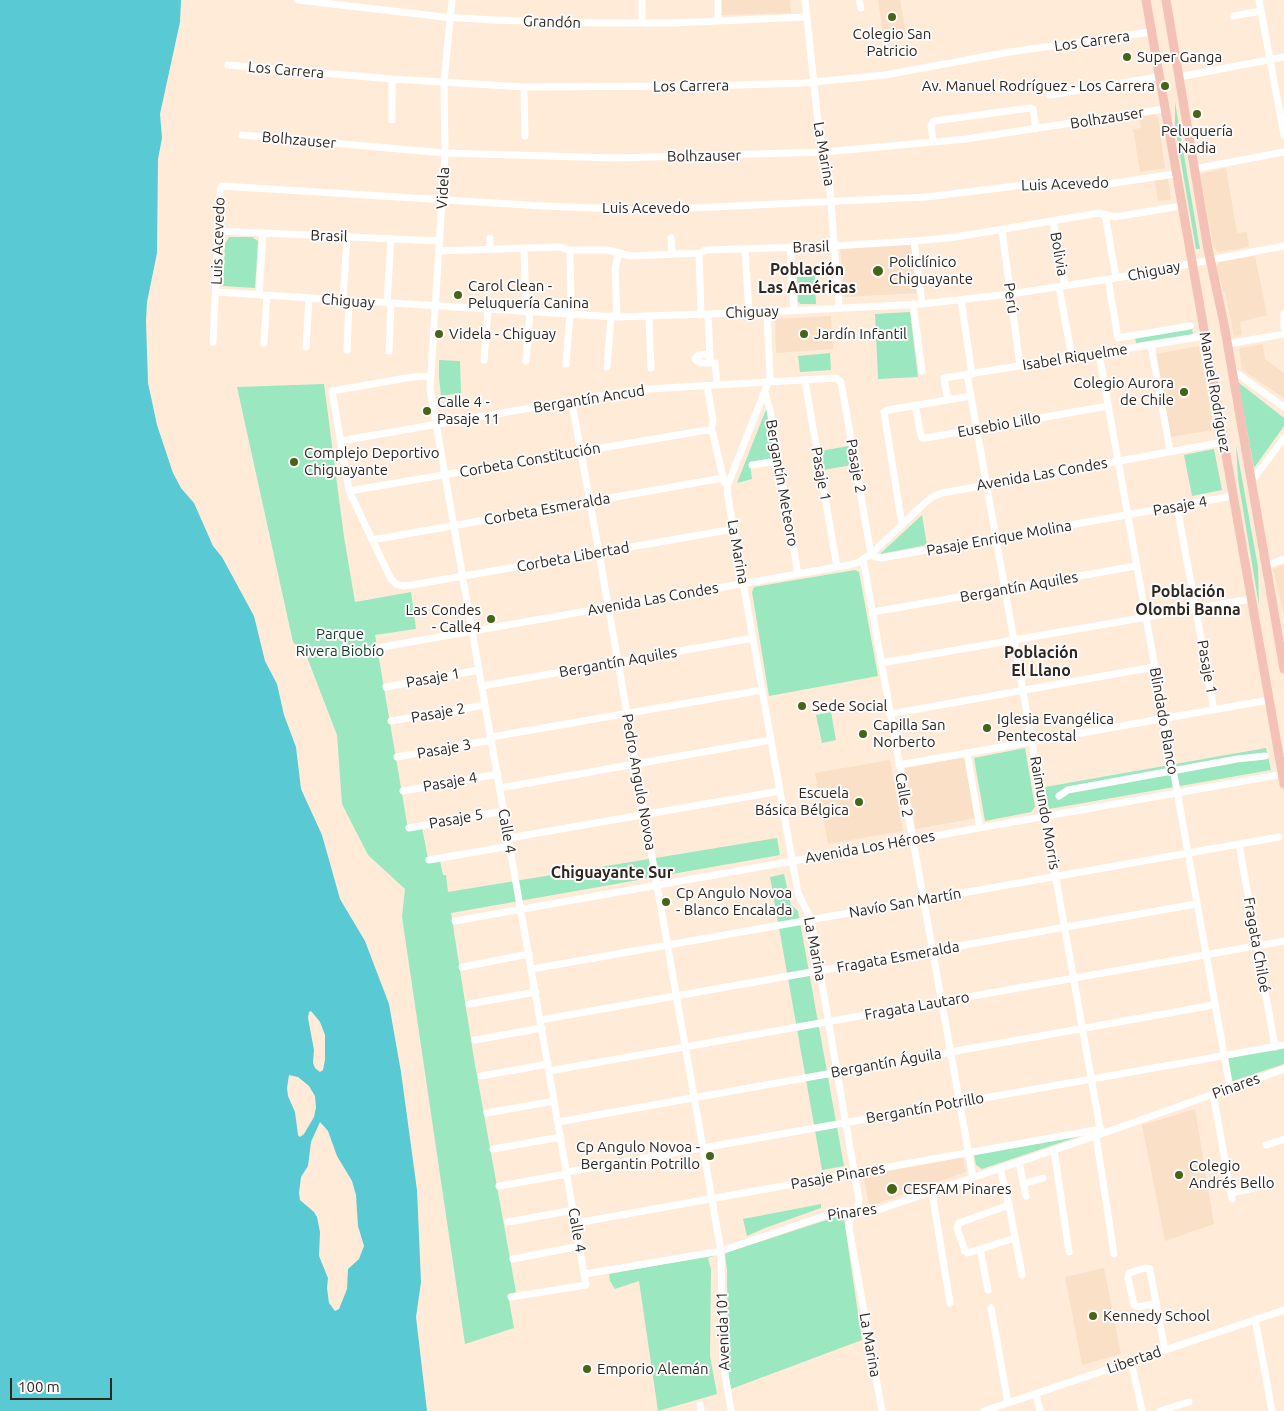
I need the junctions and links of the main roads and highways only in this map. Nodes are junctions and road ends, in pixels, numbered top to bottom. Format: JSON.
{"nodes":[{"id":1,"x":1146,"y":0,"type":"edge"},
{"id":2,"x":1166,"y":0,"type":"edge"},
{"id":3,"x":1284,"y":669,"type":"edge"},
{"id":4,"x":1283,"y":774,"type":"edge"},
{"id":5,"x":1284,"y":784,"type":"edge"}],
"edges":[{"from":1,"to":4,"type":"main road","name":"Manuel Rodríguez"},
{"from":2,"to":3,"type":"main road","name":"Manuel Rodríguez"},
{"from":4,"to":5,"type":"main road","name":"Manuel Rodríguez"}]}
